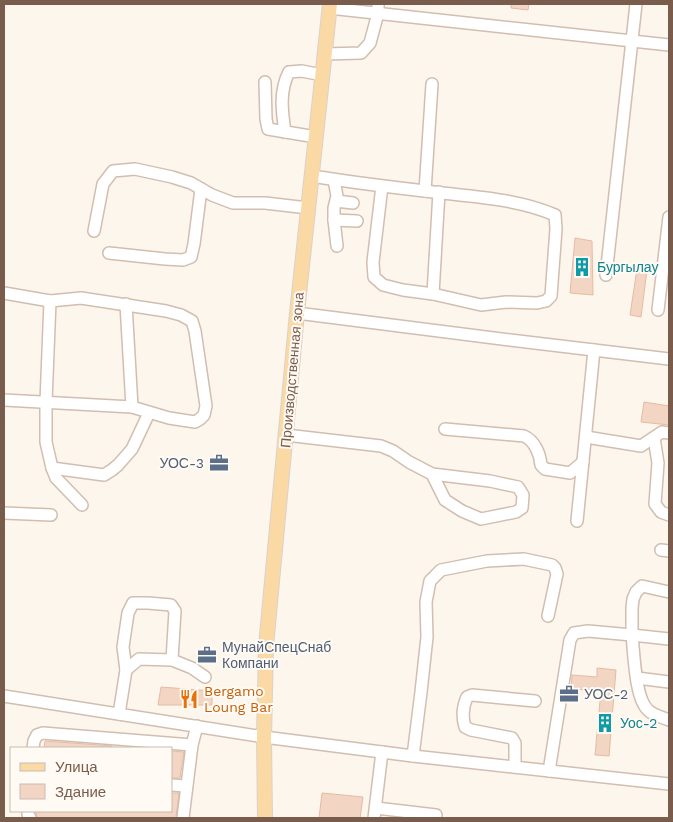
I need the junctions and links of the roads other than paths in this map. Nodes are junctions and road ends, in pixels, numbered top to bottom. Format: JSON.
{"nodes":[{"id":1,"x":636,"y":4,"type":"edge"},
{"id":2,"x":329,"y":6,"type":"edge"},
{"id":3,"x":378,"y":9,"type":"edge"},
{"id":4,"x":631,"y":41,"type":"junction"},
{"id":5,"x":669,"y":45,"type":"edge"},
{"id":6,"x":325,"y":54,"type":"junction"},
{"id":7,"x":322,"y":75,"type":"junction"},
{"id":8,"x":265,"y":82,"type":"dead end"},
{"id":9,"x":432,"y":84,"type":"dead end"},
{"id":10,"x":285,"y":132,"type":"junction"},
{"id":11,"x":316,"y":137,"type":"junction"},
{"id":12,"x":312,"y":176,"type":"junction"},
{"id":13,"x":334,"y":180,"type":"junction"},
{"id":14,"x":382,"y":186,"type":"junction"},
{"id":15,"x":200,"y":188,"type":"junction"},
{"id":16,"x":425,"y":191,"type":"junction"},
{"id":17,"x":439,"y":192,"type":"junction"},
{"id":18,"x":336,"y":201,"type":"junction"},
{"id":19,"x":353,"y":204,"type":"dead end"},
{"id":20,"x":308,"y":208,"type":"junction"},
{"id":21,"x":669,"y":217,"type":"edge"},
{"id":22,"x":334,"y":220,"type":"junction"},
{"id":23,"x":357,"y":221,"type":"dead end"},
{"id":24,"x":94,"y":231,"type":"dead end"},
{"id":25,"x":337,"y":246,"type":"dead end"},
{"id":26,"x":109,"y":253,"type":"dead end"},
{"id":27,"x":606,"y":275,"type":"dead end"},
{"id":28,"x":4,"y":293,"type":"edge"},
{"id":29,"x":433,"y":294,"type":"junction"},
{"id":30,"x":50,"y":301,"type":"junction"},
{"id":31,"x":126,"y":304,"type":"junction"},
{"id":32,"x":658,"y":310,"type":"dead end"},
{"id":33,"x":297,"y":313,"type":"junction"},
{"id":34,"x":594,"y":350,"type":"junction"},
{"id":35,"x":669,"y":359,"type":"edge"},
{"id":36,"x":4,"y":400,"type":"edge"},
{"id":37,"x":46,"y":402,"type":"junction"},
{"id":38,"x":132,"y":408,"type":"junction"},
{"id":39,"x":149,"y":412,"type":"junction"},
{"id":40,"x":445,"y":429,"type":"dead end"},
{"id":41,"x":669,"y":433,"type":"edge"},
{"id":42,"x":286,"y":435,"type":"junction"},
{"id":43,"x":586,"y":437,"type":"junction"},
{"id":44,"x":654,"y":438,"type":"junction"},
{"id":45,"x":583,"y":462,"type":"junction"},
{"id":46,"x":52,"y":468,"type":"junction"},
{"id":47,"x":432,"y":474,"type":"junction"},
{"id":48,"x":82,"y":505,"type":"dead end"},
{"id":49,"x":4,"y":513,"type":"edge"},
{"id":50,"x":669,"y":515,"type":"edge"},
{"id":51,"x":52,"y":516,"type":"dead end"},
{"id":52,"x":577,"y":521,"type":"dead end"},
{"id":53,"x":669,"y":592,"type":"edge"},
{"id":54,"x":548,"y":616,"type":"dead end"},
{"id":55,"x":632,"y":635,"type":"junction"},
{"id":56,"x":669,"y":639,"type":"edge"},
{"id":57,"x":172,"y":660,"type":"junction"},
{"id":58,"x":126,"y":670,"type":"junction"},
{"id":59,"x":205,"y":678,"type":"dead end"},
{"id":60,"x":637,"y":678,"type":"junction"},
{"id":61,"x":669,"y":682,"type":"edge"},
{"id":62,"x":4,"y":696,"type":"edge"},
{"id":63,"x":535,"y":701,"type":"dead end"},
{"id":64,"x":119,"y":714,"type":"junction"},
{"id":65,"x":669,"y":720,"type":"edge"},
{"id":66,"x":197,"y":726,"type":"junction"},
{"id":67,"x":264,"y":737,"type":"junction"},
{"id":68,"x":192,"y":745,"type":"junction"},
{"id":69,"x":33,"y":747,"type":"edge"},
{"id":70,"x":382,"y":752,"type":"junction"},
{"id":71,"x":413,"y":756,"type":"junction"},
{"id":72,"x":515,"y":767,"type":"junction"},
{"id":73,"x":549,"y":771,"type":"junction"},
{"id":74,"x":669,"y":784,"type":"edge"},
{"id":75,"x":172,"y":785,"type":"edge"},
{"id":76,"x":186,"y":786,"type":"junction"},
{"id":77,"x":375,"y":813,"type":"edge"},
{"id":78,"x":183,"y":814,"type":"edge"},
{"id":79,"x":436,"y":815,"type":"dead end"},
{"id":80,"x":265,"y":818,"type":"edge"}],
"edges":[{"from":1,"to":4,"type":"street"},
{"from":2,"to":3,"type":"street"},
{"from":2,"to":6,"type":"main road","name":"Производственная зона"},
{"from":3,"to":4,"type":"street"},
{"from":3,"to":6,"type":"street"},
{"from":4,"to":5,"type":"street"},
{"from":4,"to":27,"type":"street"},
{"from":6,"to":7,"type":"main road","name":"Производственная зона"},
{"from":7,"to":10,"type":"street"},
{"from":7,"to":11,"type":"main road","name":"Производственная зона"},
{"from":8,"to":10,"type":"street"},
{"from":9,"to":16,"type":"street"},
{"from":10,"to":11,"type":"street"},
{"from":11,"to":12,"type":"main road","name":"Производственная зона"},
{"from":12,"to":13,"type":"street"},
{"from":12,"to":20,"type":"main road","name":"Производственная зона"},
{"from":13,"to":14,"type":"street"},
{"from":13,"to":18,"type":"street"},
{"from":14,"to":16,"type":"street"},
{"from":14,"to":29,"type":"street"},
{"from":15,"to":20,"type":"street"},
{"from":15,"to":24,"type":"street"},
{"from":15,"to":26,"type":"street"},
{"from":16,"to":17,"type":"street"},
{"from":17,"to":29,"type":"street"},
{"from":17,"to":29,"type":"street"},
{"from":18,"to":19,"type":"street"},
{"from":18,"to":22,"type":"street"},
{"from":20,"to":33,"type":"main road","name":"Производственная зона"},
{"from":21,"to":32,"type":"street"},
{"from":22,"to":23,"type":"street"},
{"from":22,"to":25,"type":"street"},
{"from":28,"to":30,"type":"street"},
{"from":30,"to":31,"type":"street"},
{"from":30,"to":37,"type":"street"},
{"from":31,"to":38,"type":"street"},
{"from":31,"to":39,"type":"street"},
{"from":33,"to":34,"type":"street"},
{"from":33,"to":42,"type":"main road","name":"Производственная зона"},
{"from":34,"to":35,"type":"street"},
{"from":34,"to":43,"type":"street"},
{"from":36,"to":37,"type":"street"},
{"from":37,"to":38,"type":"street"},
{"from":37,"to":46,"type":"street"},
{"from":38,"to":39,"type":"street"},
{"from":39,"to":46,"type":"street"},
{"from":40,"to":45,"type":"street"},
{"from":41,"to":44,"type":"street"},
{"from":42,"to":47,"type":"street"},
{"from":42,"to":67,"type":"main road","name":"Производственная зона"},
{"from":43,"to":44,"type":"street"},
{"from":43,"to":45,"type":"street"},
{"from":44,"to":50,"type":"street"},
{"from":45,"to":52,"type":"street"},
{"from":46,"to":48,"type":"street"},
{"from":47,"to":47,"type":"street"},
{"from":49,"to":51,"type":"street"},
{"from":53,"to":55,"type":"street"},
{"from":54,"to":71,"type":"street"},
{"from":55,"to":56,"type":"street"},
{"from":55,"to":60,"type":"street"},
{"from":55,"to":73,"type":"street"},
{"from":57,"to":58,"type":"street"},
{"from":57,"to":58,"type":"street"},
{"from":57,"to":59,"type":"street"},
{"from":58,"to":64,"type":"street"},
{"from":60,"to":61,"type":"street"},
{"from":60,"to":65,"type":"street"},
{"from":62,"to":64,"type":"street"},
{"from":63,"to":72,"type":"street"},
{"from":64,"to":66,"type":"street"},
{"from":66,"to":67,"type":"street"},
{"from":66,"to":68,"type":"street"},
{"from":67,"to":70,"type":"street"},
{"from":67,"to":80,"type":"main road","name":"Производственная зона"},
{"from":68,"to":69,"type":"street"},
{"from":68,"to":76,"type":"street"},
{"from":70,"to":71,"type":"street"},
{"from":70,"to":77,"type":"street"},
{"from":71,"to":72,"type":"street"},
{"from":72,"to":73,"type":"street"},
{"from":73,"to":74,"type":"street"},
{"from":75,"to":76,"type":"street"},
{"from":76,"to":78,"type":"street"},
{"from":77,"to":79,"type":"street"}]}
